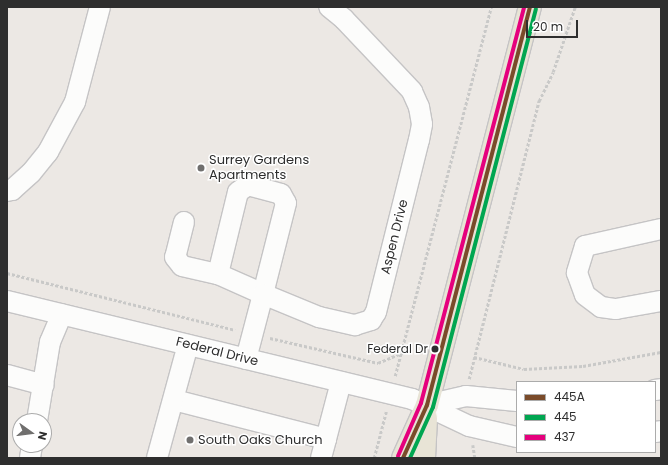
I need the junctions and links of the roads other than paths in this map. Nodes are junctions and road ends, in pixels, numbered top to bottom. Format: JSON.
{"nodes":[{"id":1,"x":100,"y":7,"type":"edge"},
{"id":2,"x":329,"y":7,"type":"edge"},
{"id":3,"x":530,"y":7,"type":"edge"},
{"id":4,"x":349,"y":13,"type":"edge"},
{"id":5,"x":7,"y":191,"type":"edge"},
{"id":6,"x":184,"y":222,"type":"dead end"},
{"id":7,"x":661,"y":229,"type":"edge"},
{"id":8,"x":218,"y":274,"type":"junction"},
{"id":9,"x":263,"y":294,"type":"junction"},
{"id":10,"x":7,"y":301,"type":"edge"},
{"id":11,"x":661,"y":301,"type":"edge"},
{"id":12,"x":62,"y":314,"type":"junction"},
{"id":13,"x":188,"y":345,"type":"junction"},
{"id":14,"x":246,"y":359,"type":"junction"},
{"id":15,"x":7,"y":375,"type":"edge"},
{"id":16,"x":341,"y":382,"type":"junction"},
{"id":17,"x":44,"y":385,"type":"junction"},
{"id":18,"x":174,"y":400,"type":"junction"},
{"id":19,"x":516,"y":401,"type":"edge"},
{"id":20,"x":427,"y":405,"type":"junction"},
{"id":21,"x":39,"y":413,"type":"edge"},
{"id":22,"x":516,"y":437,"type":"edge"},
{"id":23,"x":326,"y":439,"type":"junction"},
{"id":24,"x":157,"y":458,"type":"edge"},
{"id":25,"x":321,"y":458,"type":"edge"},
{"id":26,"x":403,"y":458,"type":"edge"},
{"id":27,"x":424,"y":458,"type":"edge"}],
"edges":[{"from":1,"to":5,"type":"street"},
{"from":2,"to":4,"type":"street","name":"Aspen Drive"},
{"from":3,"to":20,"type":"main road"},
{"from":4,"to":9,"type":"street","name":"Aspen Drive"},
{"from":6,"to":8,"type":"street","name":"Aspen Drive"},
{"from":7,"to":11,"type":"street"},
{"from":8,"to":9,"type":"street","name":"Aspen Drive"},
{"from":8,"to":9,"type":"street"},
{"from":9,"to":14,"type":"street"},
{"from":10,"to":12,"type":"street","name":"Federal Drive"},
{"from":12,"to":13,"type":"street","name":"Federal Drive"},
{"from":12,"to":17,"type":"street"},
{"from":13,"to":14,"type":"street","name":"Federal Drive"},
{"from":13,"to":18,"type":"street"},
{"from":14,"to":16,"type":"street","name":"Federal Drive"},
{"from":15,"to":17,"type":"street"},
{"from":16,"to":20,"type":"street","name":"Federal Drive"},
{"from":16,"to":23,"type":"street"},
{"from":17,"to":21,"type":"street"},
{"from":18,"to":23,"type":"street"},
{"from":18,"to":24,"type":"street"},
{"from":19,"to":20,"type":"street"},
{"from":20,"to":22,"type":"street","name":"Federal Drive"},
{"from":20,"to":26,"type":"main road"},
{"from":20,"to":27,"type":"main road"},
{"from":23,"to":25,"type":"street"}]}
